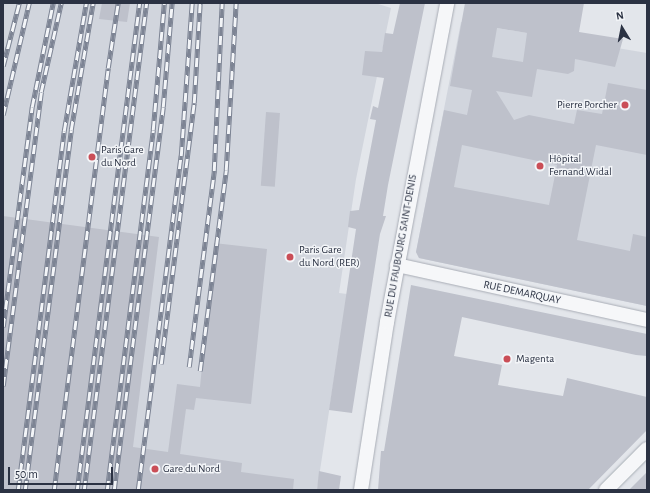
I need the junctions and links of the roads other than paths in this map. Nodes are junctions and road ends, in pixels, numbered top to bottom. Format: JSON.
{"nodes":[{"id":1,"x":447,"y":3,"type":"edge"},
{"id":2,"x":398,"y":265,"type":"junction"},
{"id":3,"x":647,"y":320,"type":"edge"},
{"id":4,"x":647,"y":449,"type":"edge"},
{"id":5,"x":361,"y":490,"type":"edge"},
{"id":6,"x":606,"y":490,"type":"edge"}],
"edges":[{"from":1,"to":2,"type":"street","name":"RUE DU FAUBOURG SAINT-DENIS"},
{"from":2,"to":3,"type":"street","name":"RUE DEMARQUAY"},
{"from":2,"to":5,"type":"street","name":"RUE DU FAUBOURG SAINT-DENIS"},
{"from":4,"to":6,"type":"street"}]}
